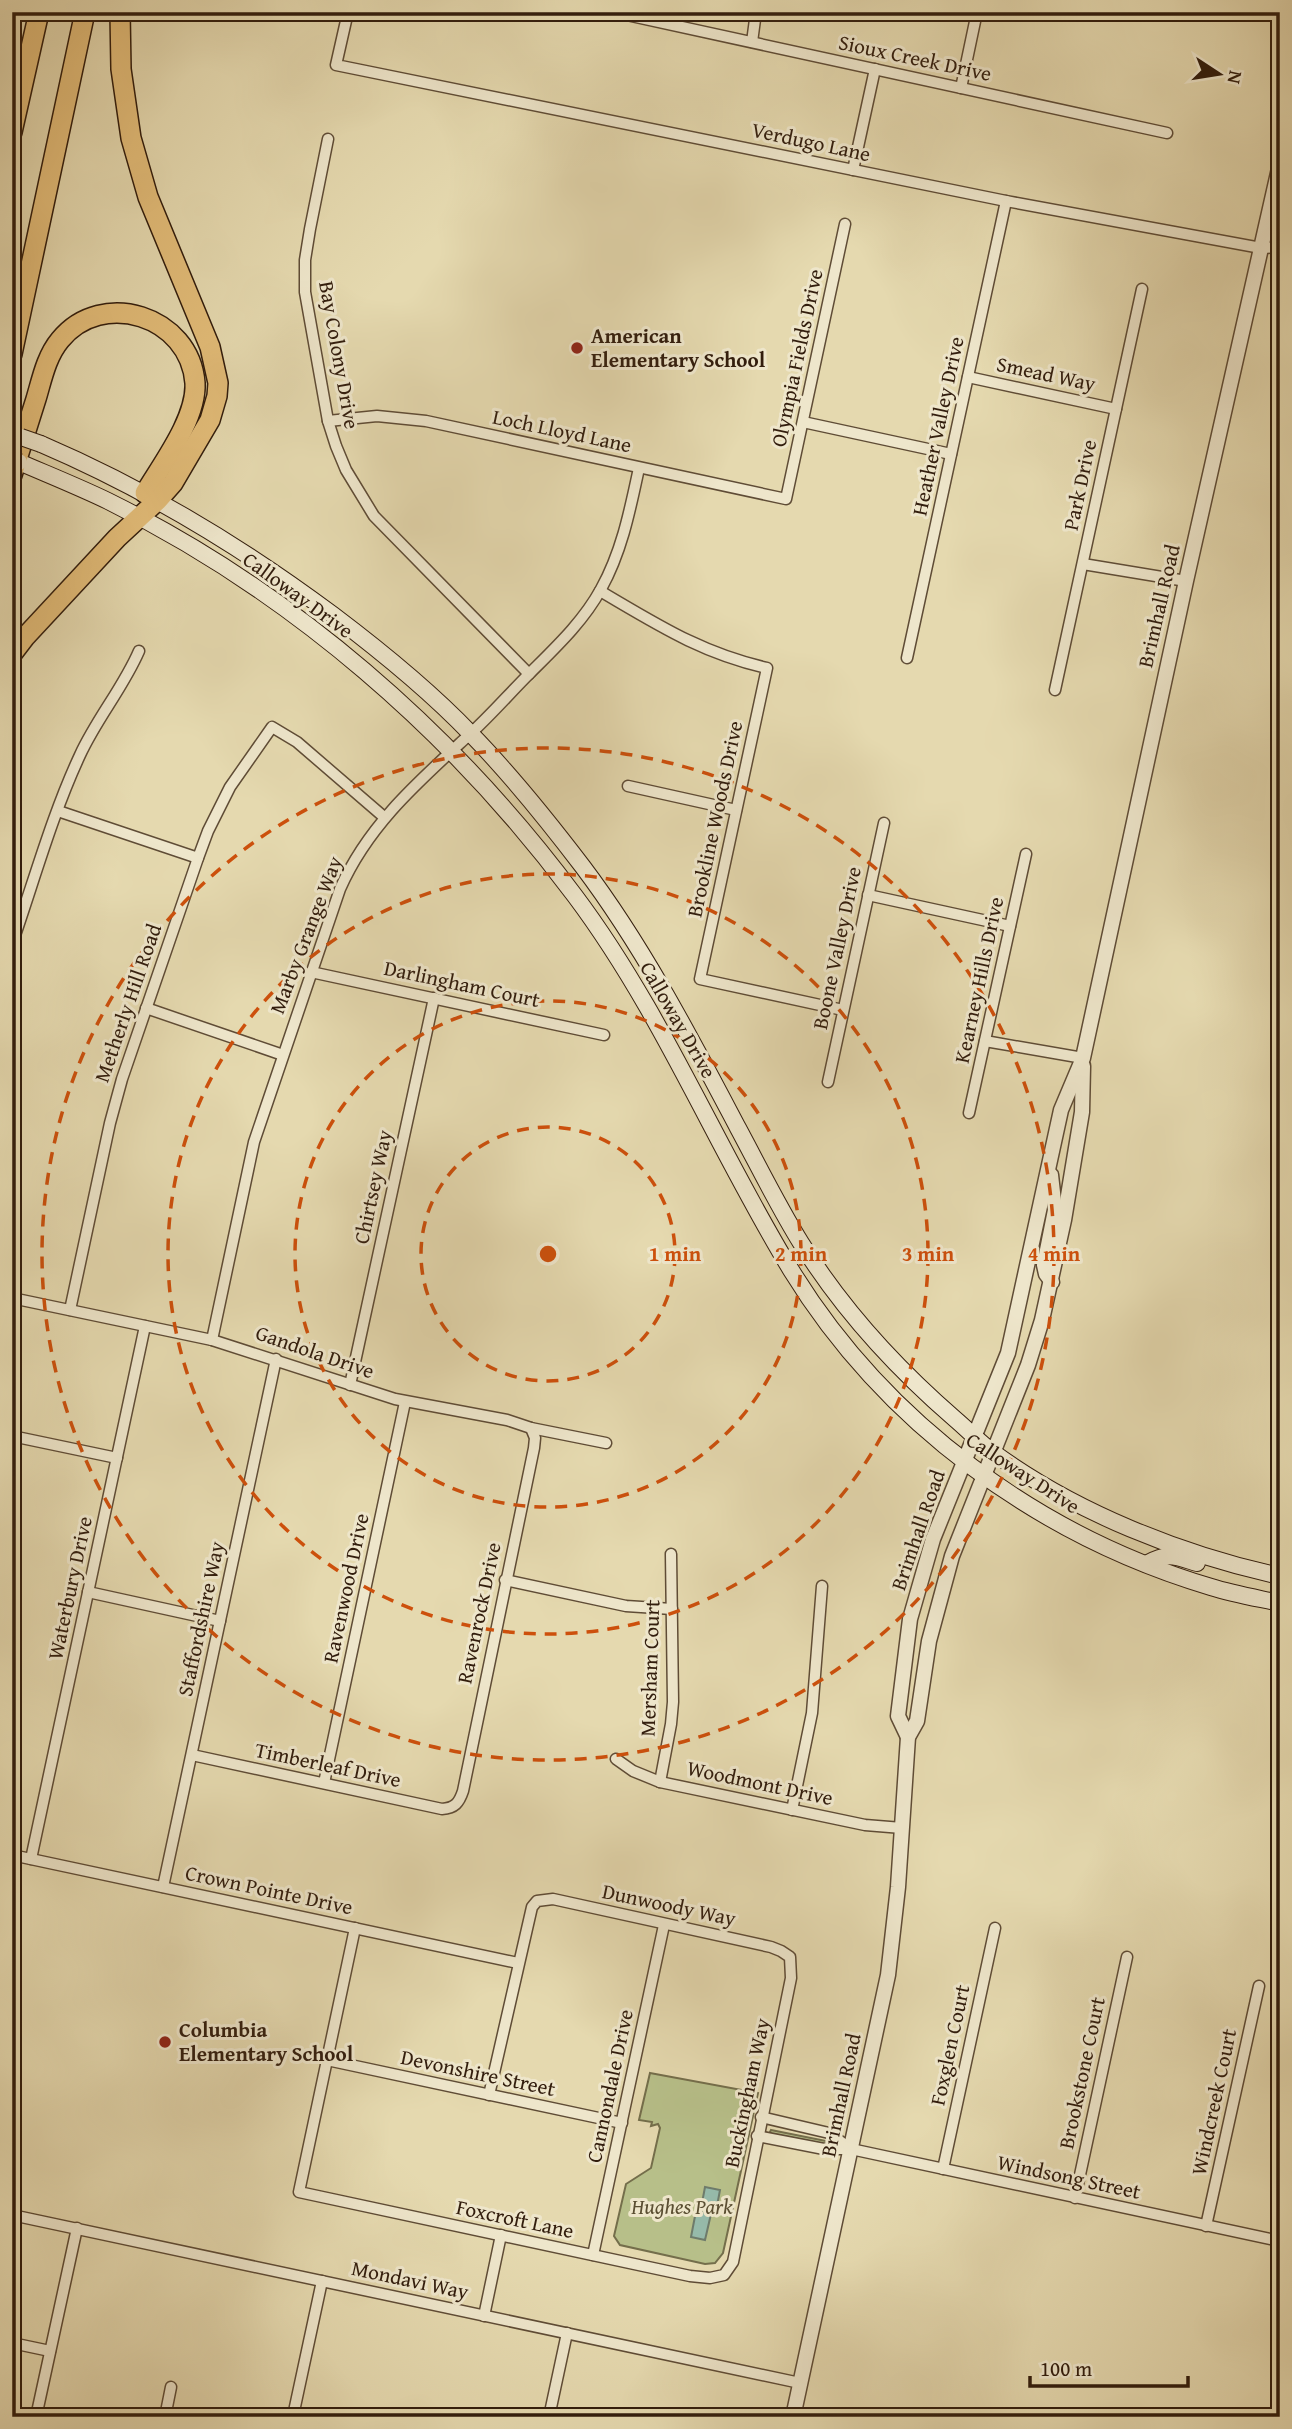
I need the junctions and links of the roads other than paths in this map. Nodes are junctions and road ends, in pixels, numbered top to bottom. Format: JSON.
{"nodes":[{"id":1,"x":39,"y":12,"type":"edge"},
{"id":2,"x":85,"y":12,"type":"edge"},
{"id":3,"x":120,"y":12,"type":"edge"},
{"id":4,"x":348,"y":12,"type":"edge"},
{"id":5,"x":613,"y":12,"type":"edge"},
{"id":6,"x":756,"y":12,"type":"edge"},
{"id":7,"x":977,"y":12,"type":"edge"},
{"id":8,"x":752,"y":42,"type":"junction"},
{"id":9,"x":875,"y":69,"type":"junction"},
{"id":10,"x":961,"y":88,"type":"junction"},
{"id":11,"x":12,"y":132,"type":"edge"},
{"id":12,"x":1167,"y":133,"type":"dead end"},
{"id":13,"x":328,"y":139,"type":"dead end"},
{"id":14,"x":1280,"y":164,"type":"edge"},
{"id":15,"x":853,"y":170,"type":"junction"},
{"id":16,"x":1006,"y":201,"type":"junction"},
{"id":17,"x":845,"y":224,"type":"dead end"},
{"id":18,"x":1280,"y":247,"type":"edge"},
{"id":19,"x":1261,"y":248,"type":"junction"},
{"id":20,"x":1142,"y":289,"type":"dead end"},
{"id":21,"x":12,"y":354,"type":"edge"},
{"id":22,"x":968,"y":377,"type":"junction"},
{"id":23,"x":1116,"y":409,"type":"junction"},
{"id":24,"x":328,"y":421,"type":"junction"},
{"id":25,"x":803,"y":422,"type":"junction"},
{"id":26,"x":12,"y":434,"type":"edge"},
{"id":27,"x":951,"y":454,"type":"junction"},
{"id":28,"x":12,"y":459,"type":"edge"},
{"id":29,"x":639,"y":468,"type":"junction"},
{"id":30,"x":12,"y":475,"type":"edge"},
{"id":31,"x":152,"y":497,"type":"junction"},
{"id":32,"x":786,"y":499,"type":"joint"},
{"id":33,"x":140,"y":518,"type":"junction"},
{"id":34,"x":1083,"y":564,"type":"junction"},
{"id":35,"x":1186,"y":581,"type":"junction"},
{"id":36,"x":600,"y":591,"type":"junction"},
{"id":37,"x":139,"y":651,"type":"dead end"},
{"id":38,"x":12,"y":654,"type":"edge"},
{"id":39,"x":907,"y":658,"type":"dead end"},
{"id":40,"x":529,"y":674,"type":"junction"},
{"id":41,"x":1055,"y":690,"type":"dead end"},
{"id":42,"x":471,"y":733,"type":"junction"},
{"id":43,"x":449,"y":752,"type":"junction"},
{"id":44,"x":628,"y":786,"type":"dead end"},
{"id":45,"x":736,"y":810,"type":"junction"},
{"id":46,"x":58,"y":811,"type":"junction"},
{"id":47,"x":384,"y":817,"type":"junction"},
{"id":48,"x":884,"y":823,"type":"dead end"},
{"id":49,"x":1026,"y":854,"type":"dead end"},
{"id":50,"x":198,"y":858,"type":"junction"},
{"id":51,"x":868,"y":895,"type":"junction"},
{"id":52,"x":1010,"y":926,"type":"junction"},
{"id":53,"x":12,"y":944,"type":"edge"},
{"id":54,"x":311,"y":972,"type":"junction"},
{"id":55,"x":434,"y":998,"type":"junction"},
{"id":56,"x":146,"y":1008,"type":"junction"},
{"id":57,"x":843,"y":1010,"type":"junction"},
{"id":58,"x":604,"y":1035,"type":"dead end"},
{"id":59,"x":985,"y":1041,"type":"junction"},
{"id":60,"x":283,"y":1055,"type":"junction"},
{"id":61,"x":1083,"y":1058,"type":"junction"},
{"id":62,"x":828,"y":1082,"type":"dead end"},
{"id":63,"x":970,"y":1113,"type":"dead end"},
{"id":64,"x":723,"y":1146,"type":"junction"},
{"id":65,"x":1050,"y":1164,"type":"junction"},
{"id":66,"x":782,"y":1210,"type":"junction"},
{"id":67,"x":761,"y":1217,"type":"junction"},
{"id":68,"x":1052,"y":1282,"type":"junction"},
{"id":69,"x":12,"y":1298,"type":"edge"},
{"id":70,"x":841,"y":1300,"type":"junction"},
{"id":71,"x":70,"y":1310,"type":"junction"},
{"id":72,"x":145,"y":1326,"type":"junction"},
{"id":73,"x":212,"y":1340,"type":"junction"},
{"id":74,"x":276,"y":1359,"type":"junction"},
{"id":75,"x":350,"y":1385,"type":"junction"},
{"id":76,"x":405,"y":1402,"type":"junction"},
{"id":77,"x":531,"y":1428,"type":"junction"},
{"id":78,"x":974,"y":1435,"type":"junction"},
{"id":79,"x":12,"y":1436,"type":"edge"},
{"id":80,"x":606,"y":1443,"type":"dead end"},
{"id":81,"x":994,"y":1453,"type":"junction"},
{"id":82,"x":117,"y":1458,"type":"junction"},
{"id":83,"x":964,"y":1461,"type":"junction"},
{"id":84,"x":984,"y":1477,"type":"junction"},
{"id":85,"x":671,"y":1554,"type":"dead end"},
{"id":86,"x":1146,"y":1564,"type":"junction"},
{"id":87,"x":1259,"y":1571,"type":"junction"},
{"id":88,"x":1280,"y":1576,"type":"edge"},
{"id":89,"x":505,"y":1580,"type":"junction"},
{"id":90,"x":822,"y":1586,"type":"dead end"},
{"id":91,"x":89,"y":1592,"type":"junction"},
{"id":92,"x":1280,"y":1603,"type":"edge"},
{"id":93,"x":672,"y":1609,"type":"junction"},
{"id":94,"x":220,"y":1621,"type":"junction"},
{"id":95,"x":908,"y":1737,"type":"junction"},
{"id":96,"x":192,"y":1755,"type":"junction"},
{"id":97,"x":616,"y":1759,"type":"dead end"},
{"id":98,"x":660,"y":1782,"type":"junction"},
{"id":99,"x":324,"y":1783,"type":"junction"},
{"id":100,"x":456,"y":1805,"type":"joint"},
{"id":101,"x":792,"y":1810,"type":"junction"},
{"id":102,"x":902,"y":1828,"type":"junction"},
{"id":103,"x":12,"y":1855,"type":"edge"},
{"id":104,"x":32,"y":1859,"type":"junction"},
{"id":105,"x":163,"y":1887,"type":"junction"},
{"id":106,"x":664,"y":1925,"type":"junction"},
{"id":107,"x":355,"y":1928,"type":"junction"},
{"id":108,"x":995,"y":1928,"type":"dead end"},
{"id":109,"x":790,"y":1957,"type":"joint"},
{"id":110,"x":1127,"y":1957,"type":"dead end"},
{"id":111,"x":518,"y":1963,"type":"junction"},
{"id":112,"x":1259,"y":1986,"type":"dead end"},
{"id":113,"x":327,"y":2060,"type":"junction"},
{"id":114,"x":489,"y":2095,"type":"junction"},
{"id":115,"x":761,"y":2117,"type":"junction"},
{"id":116,"x":622,"y":2123,"type":"junction"},
{"id":117,"x":757,"y":2136,"type":"junction"},
{"id":118,"x":851,"y":2149,"type":"junction"},
{"id":119,"x":943,"y":2169,"type":"junction"},
{"id":120,"x":1074,"y":2198,"type":"junction"},
{"id":121,"x":12,"y":2215,"type":"edge"},
{"id":122,"x":1206,"y":2227,"type":"junction"},
{"id":123,"x":77,"y":2228,"type":"junction"},
{"id":124,"x":501,"y":2235,"type":"junction"},
{"id":125,"x":1280,"y":2241,"type":"edge"},
{"id":126,"x":593,"y":2255,"type":"junction"},
{"id":127,"x":724,"y":2275,"type":"joint"},
{"id":128,"x":322,"y":2281,"type":"junction"},
{"id":129,"x":484,"y":2316,"type":"junction"},
{"id":130,"x":567,"y":2333,"type":"junction"},
{"id":131,"x":12,"y":2343,"type":"edge"},
{"id":132,"x":50,"y":2351,"type":"junction"},
{"id":133,"x":800,"y":2383,"type":"junction"},
{"id":134,"x":171,"y":2387,"type":"dead end"},
{"id":135,"x":293,"y":2416,"type":"edge"},
{"id":136,"x":36,"y":2417,"type":"edge"},
{"id":137,"x":165,"y":2417,"type":"edge"},
{"id":138,"x":549,"y":2417,"type":"edge"},
{"id":139,"x":793,"y":2417,"type":"edge"}],
"edges":[{"from":1,"to":11,"type":"highway"},
{"from":2,"to":21,"type":"highway"},
{"from":3,"to":31,"type":"highway"},
{"from":4,"to":15,"type":"street","name":"Verdugo Lane"},
{"from":5,"to":8,"type":"street","name":"Sioux Creek Drive"},
{"from":6,"to":8,"type":"street"},
{"from":7,"to":10,"type":"street"},
{"from":8,"to":9,"type":"street","name":"Sioux Creek Drive"},
{"from":9,"to":10,"type":"street","name":"Sioux Creek Drive"},
{"from":9,"to":15,"type":"street"},
{"from":10,"to":12,"type":"street","name":"Sioux Creek Drive"},
{"from":13,"to":24,"type":"street","name":"Bay Colony Drive"},
{"from":14,"to":19,"type":"street","name":"Brimhall Road"},
{"from":15,"to":16,"type":"street","name":"Verdugo Lane"},
{"from":16,"to":19,"type":"street","name":"Verdugo Lane"},
{"from":16,"to":22,"type":"street","name":"Heather Valley Drive"},
{"from":17,"to":25,"type":"street","name":"Olympia Fields Drive"},
{"from":18,"to":19,"type":"street","name":"Verdugo Lane"},
{"from":19,"to":35,"type":"street","name":"Brimhall Road"},
{"from":20,"to":23,"type":"street","name":"Park Drive"},
{"from":22,"to":23,"type":"street","name":"Smead Way"},
{"from":22,"to":27,"type":"street","name":"Heather Valley Drive"},
{"from":23,"to":34,"type":"street","name":"Park Drive"},
{"from":24,"to":29,"type":"street","name":"Loch Lloyd Lane"},
{"from":24,"to":40,"type":"street","name":"Bay Colony Drive"},
{"from":25,"to":27,"type":"street"},
{"from":25,"to":32,"type":"street","name":"Olympia Fields Drive"},
{"from":26,"to":31,"type":"main road","name":"Calloway Drive","bridge":true},
{"from":27,"to":39,"type":"street","name":"Heather Valley Drive"},
{"from":28,"to":33,"type":"main road","name":"Calloway Drive"},
{"from":29,"to":32,"type":"street","name":"Loch Lloyd Lane"},
{"from":29,"to":36,"type":"street","name":"Marby Grange Way"},
{"from":30,"to":31,"type":"highway"},
{"from":31,"to":33,"type":"highway"},
{"from":31,"to":42,"type":"main road","name":"Calloway Drive"},
{"from":33,"to":38,"type":"highway"},
{"from":33,"to":43,"type":"main road","name":"Calloway Drive"},
{"from":34,"to":35,"type":"street"},
{"from":34,"to":41,"type":"street","name":"Park Drive"},
{"from":35,"to":61,"type":"street","name":"Brimhall Road"},
{"from":36,"to":40,"type":"street","name":"Marby Grange Way"},
{"from":36,"to":45,"type":"street","name":"Brookline Woods Drive"},
{"from":37,"to":46,"type":"street"},
{"from":40,"to":42,"type":"street","name":"Marby Grange Way"},
{"from":42,"to":43,"type":"street","name":"Marby Grange Way"},
{"from":42,"to":66,"type":"main road","name":"Calloway Drive"},
{"from":43,"to":47,"type":"street","name":"Marby Grange Way"},
{"from":43,"to":64,"type":"main road","name":"Calloway Drive"},
{"from":44,"to":45,"type":"street"},
{"from":45,"to":57,"type":"street","name":"Brookline Woods Drive"},
{"from":46,"to":50,"type":"street"},
{"from":46,"to":53,"type":"street"},
{"from":47,"to":50,"type":"street","name":"Metherly Hill Road"},
{"from":47,"to":54,"type":"street","name":"Marby Grange Way"},
{"from":48,"to":51,"type":"street","name":"Boone Valley Drive"},
{"from":49,"to":52,"type":"street","name":"Kearney Hills Drive"},
{"from":50,"to":56,"type":"street","name":"Metherly Hill Road"},
{"from":51,"to":52,"type":"street"},
{"from":51,"to":57,"type":"street","name":"Boone Valley Drive"},
{"from":52,"to":59,"type":"street","name":"Kearney Hills Drive"},
{"from":54,"to":55,"type":"street","name":"Darlingham Court"},
{"from":54,"to":60,"type":"street","name":"Marby Grange Way"},
{"from":55,"to":58,"type":"street","name":"Darlingham Court"},
{"from":55,"to":75,"type":"street","name":"Chirtsey Way"},
{"from":56,"to":60,"type":"street"},
{"from":56,"to":71,"type":"street","name":"Metherly Hill Road"},
{"from":57,"to":62,"type":"street","name":"Boone Valley Drive"},
{"from":59,"to":61,"type":"street"},
{"from":59,"to":63,"type":"street","name":"Kearney Hills Drive"},
{"from":60,"to":73,"type":"street","name":"Marby Grange Way"},
{"from":61,"to":65,"type":"street","name":"Brimhall Road"},
{"from":61,"to":68,"type":"street","name":"Brimhall Road"},
{"from":64,"to":66,"type":"main road"},
{"from":64,"to":67,"type":"main road","name":"Calloway Drive"},
{"from":65,"to":68,"type":"street"},
{"from":65,"to":78,"type":"street","name":"Brimhall Road"},
{"from":66,"to":70,"type":"main road","name":"Calloway Drive"},
{"from":67,"to":70,"type":"main road"},
{"from":67,"to":83,"type":"main road","name":"Calloway Drive"},
{"from":68,"to":81,"type":"street","name":"Brimhall Road"},
{"from":69,"to":71,"type":"street","name":"Gandola Drive"},
{"from":70,"to":78,"type":"main road","name":"Calloway Drive"},
{"from":71,"to":72,"type":"street","name":"Gandola Drive"},
{"from":72,"to":73,"type":"street","name":"Gandola Drive"},
{"from":72,"to":82,"type":"street","name":"Waterbury Drive"},
{"from":73,"to":74,"type":"street","name":"Gandola Drive"},
{"from":74,"to":75,"type":"street","name":"Gandola Drive"},
{"from":74,"to":94,"type":"street","name":"Staffordshire Way"},
{"from":75,"to":76,"type":"street","name":"Gandola Drive"},
{"from":76,"to":77,"type":"street","name":"Gandola Drive"},
{"from":76,"to":99,"type":"street","name":"Ravenwood Drive"},
{"from":77,"to":80,"type":"street","name":"Gandola Drive"},
{"from":77,"to":89,"type":"street","name":"Ravenrock Drive"},
{"from":78,"to":81,"type":"main road","name":"Calloway Drive"},
{"from":78,"to":83,"type":"street","name":"Brimhall Road"},
{"from":79,"to":82,"type":"street"},
{"from":81,"to":84,"type":"street","name":"Brimhall Road"},
{"from":81,"to":87,"type":"main road","name":"Calloway Drive"},
{"from":82,"to":91,"type":"street","name":"Waterbury Drive"},
{"from":83,"to":84,"type":"main road","name":"Calloway Drive"},
{"from":83,"to":95,"type":"street","name":"Brimhall Road"},
{"from":84,"to":86,"type":"main road","name":"Calloway Drive"},
{"from":84,"to":95,"type":"street","name":"Brimhall Road"},
{"from":85,"to":93,"type":"street","name":"Mersham Court"},
{"from":86,"to":87,"type":"main road"},
{"from":86,"to":92,"type":"main road","name":"Calloway Drive"},
{"from":87,"to":88,"type":"main road","name":"Calloway Drive"},
{"from":89,"to":93,"type":"street"},
{"from":89,"to":100,"type":"street","name":"Ravenrock Drive"},
{"from":90,"to":101,"type":"street"},
{"from":91,"to":94,"type":"street"},
{"from":91,"to":104,"type":"street","name":"Waterbury Drive"},
{"from":93,"to":98,"type":"street","name":"Mersham Court"},
{"from":94,"to":96,"type":"street","name":"Staffordshire Way"},
{"from":95,"to":102,"type":"street","name":"Brimhall Road"},
{"from":96,"to":99,"type":"street","name":"Timberleaf Drive"},
{"from":96,"to":105,"type":"street","name":"Staffordshire Way"},
{"from":97,"to":98,"type":"street","name":"Woodmont Drive"},
{"from":98,"to":101,"type":"street","name":"Woodmont Drive"},
{"from":99,"to":100,"type":"street","name":"Timberleaf Drive"},
{"from":101,"to":102,"type":"street","name":"Woodmont Drive"},
{"from":102,"to":118,"type":"street","name":"Brimhall Road"},
{"from":103,"to":104,"type":"street","name":"Crown Pointe Drive"},
{"from":104,"to":105,"type":"street","name":"Crown Pointe Drive"},
{"from":105,"to":107,"type":"street","name":"Crown Pointe Drive"},
{"from":106,"to":109,"type":"street","name":"Dunwoody Way"},
{"from":106,"to":111,"type":"street","name":"Dunwoody Way"},
{"from":106,"to":116,"type":"street","name":"Cannondale Drive"},
{"from":107,"to":111,"type":"street","name":"Crown Pointe Drive"},
{"from":107,"to":113,"type":"street"},
{"from":108,"to":119,"type":"street","name":"Foxglen Court"},
{"from":109,"to":115,"type":"street","name":"Buckingham Way"},
{"from":110,"to":120,"type":"street","name":"Brookstone Court"},
{"from":111,"to":114,"type":"street"},
{"from":112,"to":122,"type":"street","name":"Windcreek Court"},
{"from":113,"to":114,"type":"street","name":"Devonshire Street"},
{"from":113,"to":124,"type":"street","name":"Foxcroft Lane"},
{"from":114,"to":116,"type":"street","name":"Devonshire Street"},
{"from":115,"to":117,"type":"street","name":"Buckingham Way"},
{"from":115,"to":118,"type":"street","name":"Windsong Street"},
{"from":116,"to":126,"type":"street","name":"Cannondale Drive"},
{"from":117,"to":118,"type":"street","name":"Windsong Street"},
{"from":117,"to":127,"type":"street","name":"Buckingham Way"},
{"from":118,"to":119,"type":"street","name":"Windsong Street"},
{"from":118,"to":133,"type":"street","name":"Brimhall Road"},
{"from":119,"to":120,"type":"street","name":"Windsong Street"},
{"from":120,"to":122,"type":"street","name":"Windsong Street"},
{"from":121,"to":123,"type":"street","name":"Mondavi Way"},
{"from":122,"to":125,"type":"street","name":"Windsong Street"},
{"from":123,"to":128,"type":"street","name":"Mondavi Way"},
{"from":123,"to":132,"type":"street"},
{"from":124,"to":126,"type":"street","name":"Foxcroft Lane"},
{"from":124,"to":129,"type":"street"},
{"from":126,"to":127,"type":"street","name":"Foxcroft Lane"},
{"from":128,"to":129,"type":"street","name":"Mondavi Way"},
{"from":128,"to":135,"type":"street"},
{"from":129,"to":130,"type":"street","name":"Mondavi Way"},
{"from":130,"to":133,"type":"street","name":"Mondavi Way"},
{"from":130,"to":138,"type":"street"},
{"from":131,"to":132,"type":"street"},
{"from":132,"to":136,"type":"street"},
{"from":133,"to":139,"type":"street","name":"Brimhall Road"},
{"from":134,"to":137,"type":"street"}]}
